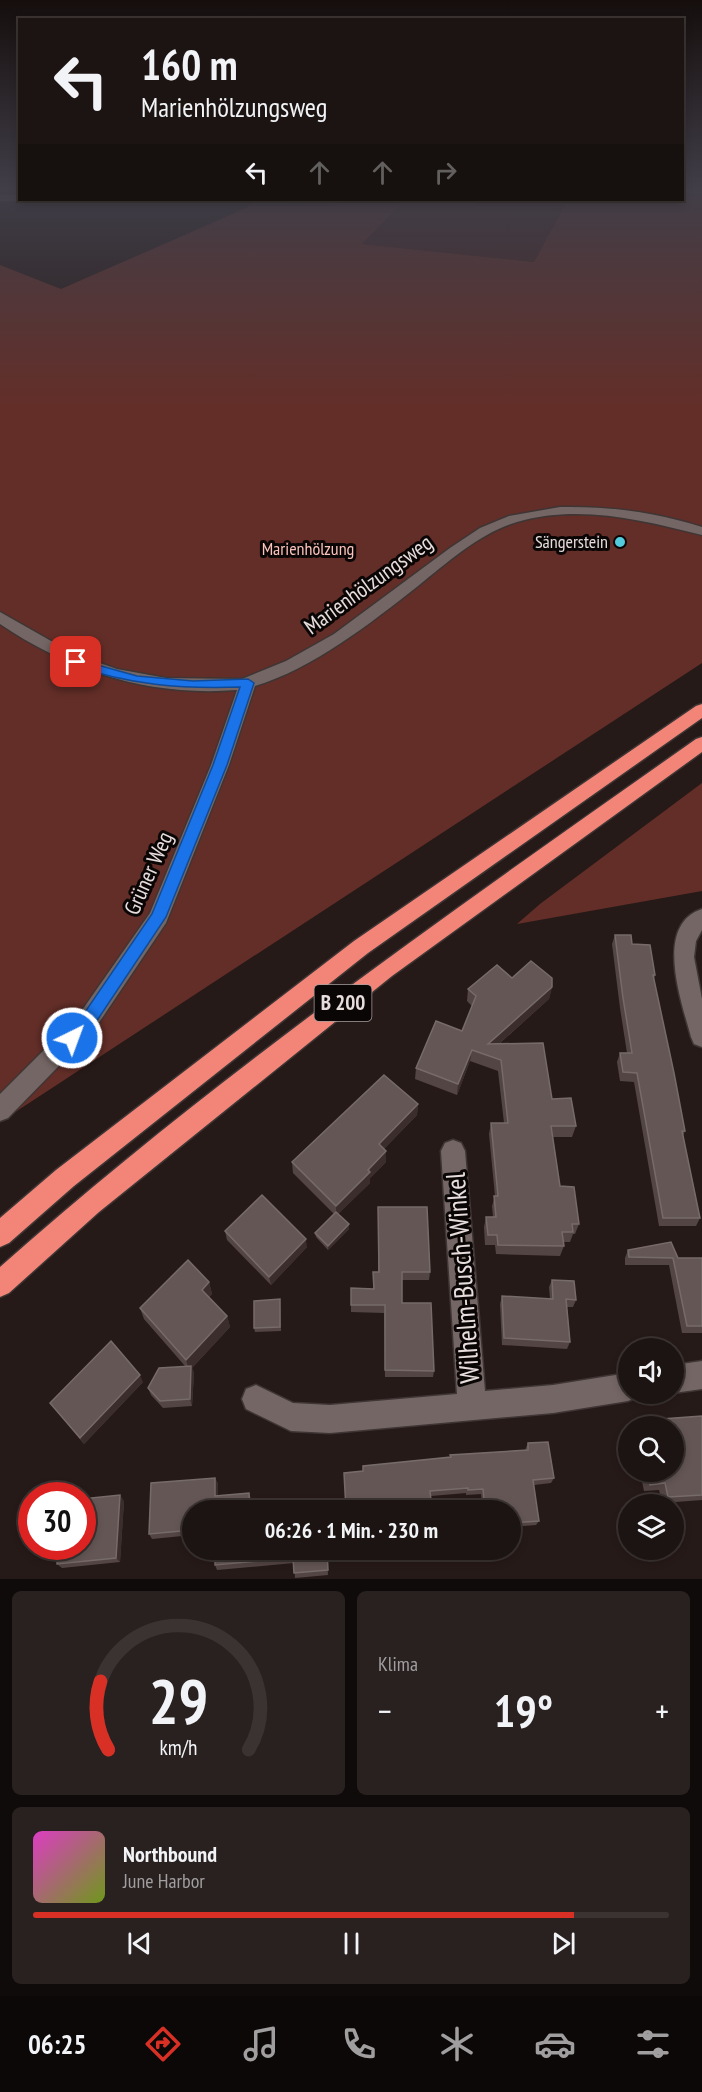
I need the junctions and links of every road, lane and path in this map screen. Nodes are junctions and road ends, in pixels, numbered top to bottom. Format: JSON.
{"nodes":[{"id":1,"x":702,"y":531,"type":"edge"},
{"id":2,"x":0,"y":617,"type":"edge"},
{"id":3,"x":248,"y":683,"type":"junction"},
{"id":4,"x":702,"y":710,"type":"edge"},
{"id":5,"x":702,"y":743,"type":"edge"},
{"id":6,"x":697,"y":921,"type":"edge"},
{"id":7,"x":702,"y":1037,"type":"edge"},
{"id":8,"x":0,"y":1110,"type":"edge"},
{"id":9,"x":453,"y":1151,"type":"dead end"},
{"id":10,"x":0,"y":1234,"type":"edge"},
{"id":11,"x":0,"y":1284,"type":"edge"},
{"id":12,"x":702,"y":1375,"type":"edge"},
{"id":13,"x":684,"y":1378,"type":"edge"},
{"id":14,"x":618,"y":1389,"type":"edge"},
{"id":15,"x":256,"y":1399,"type":"dead end"},
{"id":16,"x":472,"y":1405,"type":"junction"}],
"edges":[{"from":1,"to":3,"type":"street","name":"Marienhölzungsweg"},
{"from":2,"to":3,"type":"street","name":"Marienhölzungsweg"},
{"from":3,"to":8,"type":"street","name":"Grüner Weg"},
{"from":4,"to":10,"type":"highway","number":"B 200"},
{"from":5,"to":11,"type":"highway","number":"B 200"},
{"from":6,"to":7,"type":"street"},
{"from":9,"to":16,"type":"street","name":"Wilhelm-Busch-Winkel"},
{"from":12,"to":13,"type":"street"},
{"from":14,"to":16,"type":"street","name":"Wilhelm-Busch-Winkel"},
{"from":15,"to":16,"type":"street","name":"Wilhelm-Busch-Winkel"}]}
